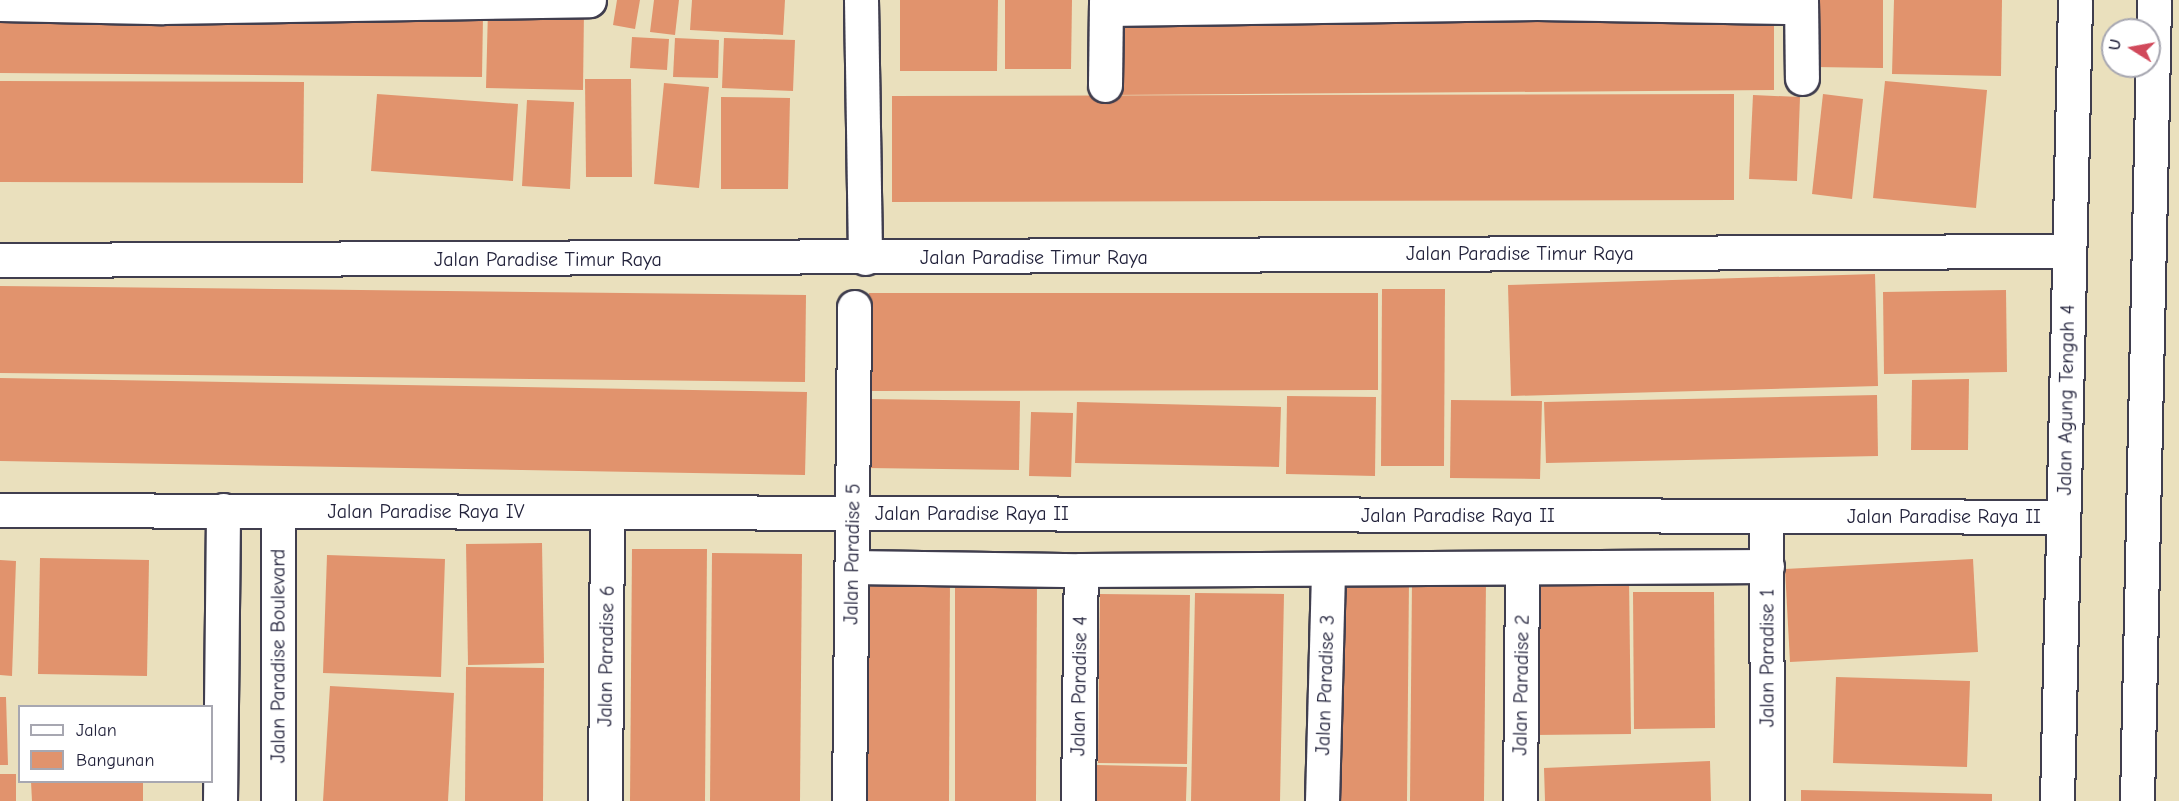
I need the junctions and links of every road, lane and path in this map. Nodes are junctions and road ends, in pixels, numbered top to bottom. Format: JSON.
{"nodes":[{"id":1,"x":589,"y":0,"type":"edge"},
{"id":2,"x":861,"y":0,"type":"edge"},
{"id":3,"x":2074,"y":0,"type":"edge"},
{"id":4,"x":2154,"y":0,"type":"edge"},
{"id":5,"x":1537,"y":2,"type":"edge"},
{"id":6,"x":1801,"y":3,"type":"edge"},
{"id":7,"x":0,"y":4,"type":"edge"},
{"id":8,"x":1106,"y":5,"type":"edge"},
{"id":9,"x":1802,"y":78,"type":"dead end"},
{"id":10,"x":1105,"y":85,"type":"dead end"},
{"id":11,"x":2069,"y":252,"type":"junction"},
{"id":12,"x":865,"y":258,"type":"junction"},
{"id":13,"x":0,"y":260,"type":"edge"},
{"id":14,"x":854,"y":307,"type":"dead end"},
{"id":15,"x":0,"y":510,"type":"edge"},
{"id":16,"x":223,"y":510,"type":"junction"},
{"id":17,"x":278,"y":511,"type":"junction"},
{"id":18,"x":607,"y":512,"type":"junction"},
{"id":19,"x":853,"y":513,"type":"junction"},
{"id":20,"x":1766,"y":516,"type":"junction"},
{"id":21,"x":2063,"y":517,"type":"junction"},
{"id":22,"x":1767,"y":566,"type":"junction"},
{"id":23,"x":852,"y":567,"type":"junction"},
{"id":24,"x":1328,"y":569,"type":"junction"},
{"id":25,"x":1522,"y":569,"type":"junction"},
{"id":26,"x":1081,"y":570,"type":"junction"},
{"id":27,"x":220,"y":801,"type":"edge"},
{"id":28,"x":278,"y":801,"type":"edge"},
{"id":29,"x":604,"y":801,"type":"edge"},
{"id":30,"x":849,"y":801,"type":"edge"},
{"id":31,"x":1078,"y":801,"type":"edge"},
{"id":32,"x":1322,"y":801,"type":"edge"},
{"id":33,"x":1520,"y":801,"type":"edge"},
{"id":34,"x":1767,"y":801,"type":"edge"},
{"id":35,"x":2057,"y":801,"type":"edge"},
{"id":36,"x":2137,"y":801,"type":"edge"}],
"edges":[{"from":1,"to":7,"type":"street"},
{"from":2,"to":12,"type":"street"},
{"from":3,"to":11,"type":"street","name":"Jalan Agung Tengah 4"},
{"from":4,"to":36,"type":"street"},
{"from":5,"to":6,"type":"street"},
{"from":5,"to":8,"type":"street"},
{"from":6,"to":9,"type":"street"},
{"from":8,"to":10,"type":"street"},
{"from":11,"to":12,"type":"street","name":"Jalan Paradise Timur Raya"},
{"from":11,"to":21,"type":"street","name":"Jalan Agung Tengah 4"},
{"from":12,"to":13,"type":"street","name":"Jalan Paradise Timur Raya"},
{"from":14,"to":19,"type":"street","name":"Jalan Paradise 5"},
{"from":15,"to":16,"type":"street","name":"Jalan Paradise Raya IV"},
{"from":16,"to":17,"type":"street","name":"Jalan Paradise Raya IV"},
{"from":16,"to":27,"type":"street"},
{"from":17,"to":18,"type":"street","name":"Jalan Paradise Raya IV"},
{"from":17,"to":28,"type":"street","name":"Jalan Paradise Boulevard"},
{"from":18,"to":19,"type":"street","name":"Jalan Paradise Raya IV"},
{"from":18,"to":29,"type":"street","name":"Jalan Paradise 6"},
{"from":19,"to":20,"type":"street","name":"Jalan Paradise Raya II"},
{"from":19,"to":23,"type":"street","name":"Jalan Paradise 5"},
{"from":20,"to":21,"type":"street","name":"Jalan Paradise Raya II"},
{"from":20,"to":22,"type":"street","name":"Jalan Paradise 1"},
{"from":21,"to":35,"type":"street","name":"Jalan Agung Tengah 4"},
{"from":22,"to":25,"type":"street"},
{"from":22,"to":34,"type":"street","name":"Jalan Paradise 1"},
{"from":23,"to":26,"type":"street"},
{"from":23,"to":30,"type":"street","name":"Jalan Paradise 5"},
{"from":24,"to":25,"type":"street"},
{"from":24,"to":26,"type":"street"},
{"from":24,"to":32,"type":"street","name":"Jalan Paradise 3"},
{"from":25,"to":33,"type":"street","name":"Jalan Paradise 2"},
{"from":26,"to":31,"type":"street","name":"Jalan Paradise 4"}]}
